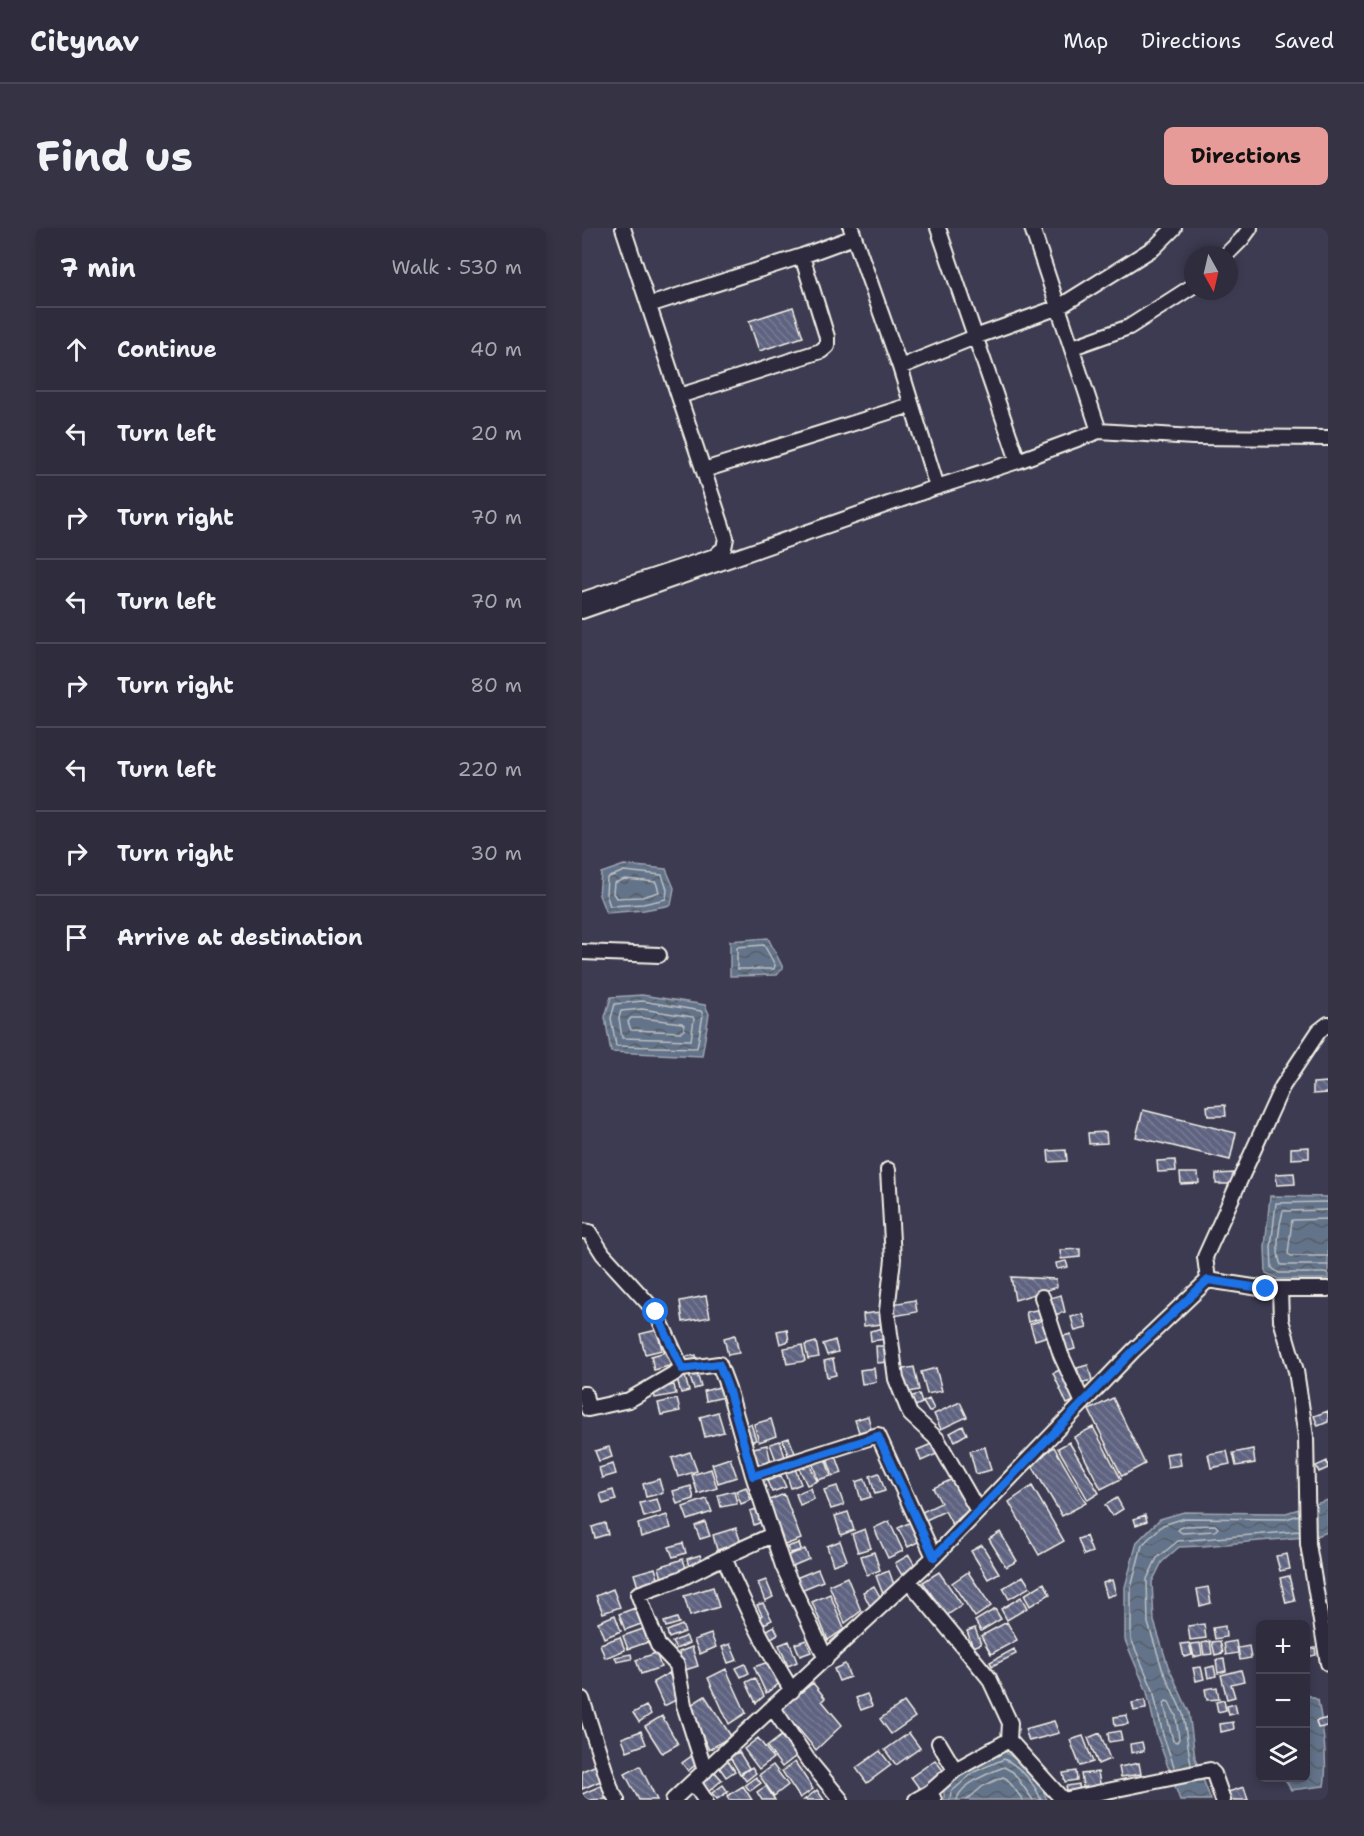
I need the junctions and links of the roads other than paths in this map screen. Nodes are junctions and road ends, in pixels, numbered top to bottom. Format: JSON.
{"nodes":[{"id":1,"x":625,"y":228,"type":"edge"},
{"id":2,"x":938,"y":228,"type":"edge"},
{"id":3,"x":1032,"y":228,"type":"edge"},
{"id":4,"x":1174,"y":228,"type":"edge"},
{"id":5,"x":1250,"y":228,"type":"edge"},
{"id":6,"x":853,"y":232,"type":"edge"},
{"id":7,"x":1235,"y":246,"type":"edge"},
{"id":8,"x":802,"y":256,"type":"junction"},
{"id":9,"x":1184,"y":292,"type":"edge"},
{"id":10,"x":649,"y":305,"type":"junction"},
{"id":11,"x":1059,"y":307,"type":"junction"},
{"id":12,"x":975,"y":337,"type":"junction"},
{"id":13,"x":1073,"y":347,"type":"junction"},
{"id":14,"x":900,"y":367,"type":"junction"},
{"id":15,"x":679,"y":396,"type":"junction"},
{"id":16,"x":911,"y":405,"type":"junction"},
{"id":17,"x":1099,"y":430,"type":"junction"},
{"id":18,"x":1328,"y":438,"type":"edge"},
{"id":19,"x":1018,"y":461,"type":"junction"},
{"id":20,"x":705,"y":470,"type":"junction"},
{"id":21,"x":937,"y":487,"type":"junction"},
{"id":22,"x":582,"y":600,"type":"edge"},
{"id":23,"x":582,"y":611,"type":"edge"},
{"id":24,"x":582,"y":952,"type":"edge"},
{"id":25,"x":659,"y":955,"type":"dead end"},
{"id":26,"x":1328,"y":1024,"type":"edge"},
{"id":27,"x":888,"y":1170,"type":"dead end"},
{"id":28,"x":582,"y":1231,"type":"edge"},
{"id":29,"x":1208,"y":1280,"type":"junction"},
{"id":30,"x":1281,"y":1289,"type":"junction"},
{"id":31,"x":1328,"y":1289,"type":"edge"},
{"id":32,"x":1042,"y":1297,"type":"dead end"},
{"id":33,"x":682,"y":1369,"type":"junction"},
{"id":34,"x":582,"y":1394,"type":"edge"},
{"id":35,"x":1083,"y":1403,"type":"junction"},
{"id":36,"x":753,"y":1476,"type":"junction"},
{"id":37,"x":978,"y":1511,"type":"junction"},
{"id":38,"x":772,"y":1535,"type":"junction"},
{"id":39,"x":724,"y":1557,"type":"junction"},
{"id":40,"x":934,"y":1557,"type":"junction"},
{"id":41,"x":909,"y":1581,"type":"junction"},
{"id":42,"x":826,"y":1659,"type":"junction"},
{"id":43,"x":1328,"y":1663,"type":"edge"},
{"id":44,"x":792,"y":1691,"type":"junction"},
{"id":45,"x":582,"y":1699,"type":"edge"},
{"id":46,"x":773,"y":1708,"type":"junction"},
{"id":47,"x":1010,"y":1740,"type":"junction"},
{"id":48,"x":939,"y":1743,"type":"dead end"},
{"id":49,"x":705,"y":1770,"type":"junction"},
{"id":50,"x":955,"y":1770,"type":"junction"},
{"id":51,"x":693,"y":1782,"type":"junction"},
{"id":52,"x":932,"y":1796,"type":"edge"},
{"id":53,"x":617,"y":1800,"type":"edge"},
{"id":54,"x":674,"y":1800,"type":"edge"},
{"id":55,"x":705,"y":1800,"type":"edge"},
{"id":56,"x":841,"y":1800,"type":"edge"},
{"id":57,"x":916,"y":1800,"type":"edge"},
{"id":58,"x":1223,"y":1800,"type":"edge"}],
"edges":[{"from":1,"to":10,"type":"street"},
{"from":2,"to":12,"type":"street"},
{"from":3,"to":11,"type":"street"},
{"from":4,"to":11,"type":"street"},
{"from":5,"to":7,"type":"street"},
{"from":6,"to":8,"type":"street"},
{"from":6,"to":14,"type":"street"},
{"from":8,"to":10,"type":"street"},
{"from":8,"to":15,"type":"street"},
{"from":9,"to":13,"type":"street"},
{"from":10,"to":15,"type":"street"},
{"from":11,"to":12,"type":"street"},
{"from":11,"to":13,"type":"street"},
{"from":12,"to":14,"type":"street"},
{"from":12,"to":19,"type":"street"},
{"from":13,"to":17,"type":"street"},
{"from":14,"to":16,"type":"street"},
{"from":15,"to":20,"type":"street"},
{"from":16,"to":20,"type":"street"},
{"from":16,"to":21,"type":"street"},
{"from":17,"to":18,"type":"street"},
{"from":17,"to":19,"type":"street"},
{"from":19,"to":21,"type":"street"},
{"from":20,"to":22,"type":"street"},
{"from":21,"to":23,"type":"street"},
{"from":24,"to":25,"type":"street"},
{"from":26,"to":29,"type":"street"},
{"from":27,"to":37,"type":"street"},
{"from":28,"to":33,"type":"street"},
{"from":29,"to":30,"type":"street"},
{"from":29,"to":35,"type":"street"},
{"from":30,"to":31,"type":"street"},
{"from":30,"to":43,"type":"street"},
{"from":32,"to":35,"type":"street"},
{"from":33,"to":34,"type":"street"},
{"from":33,"to":36,"type":"street"},
{"from":35,"to":37,"type":"street"},
{"from":36,"to":38,"type":"street"},
{"from":36,"to":40,"type":"street"},
{"from":37,"to":40,"type":"street"},
{"from":38,"to":39,"type":"street"},
{"from":38,"to":42,"type":"street"},
{"from":39,"to":44,"type":"street"},
{"from":39,"to":49,"type":"street"},
{"from":40,"to":41,"type":"street"},
{"from":41,"to":42,"type":"street"},
{"from":41,"to":47,"type":"street"},
{"from":42,"to":44,"type":"street"},
{"from":44,"to":46,"type":"street"},
{"from":45,"to":53,"type":"street"},
{"from":46,"to":49,"type":"street"},
{"from":46,"to":56,"type":"street"},
{"from":47,"to":50,"type":"street"},
{"from":47,"to":58,"type":"street"},
{"from":48,"to":50,"type":"street"},
{"from":49,"to":51,"type":"street"},
{"from":50,"to":52,"type":"street"},
{"from":51,"to":54,"type":"street"},
{"from":51,"to":55,"type":"street"},
{"from":52,"to":57,"type":"street"}]}
